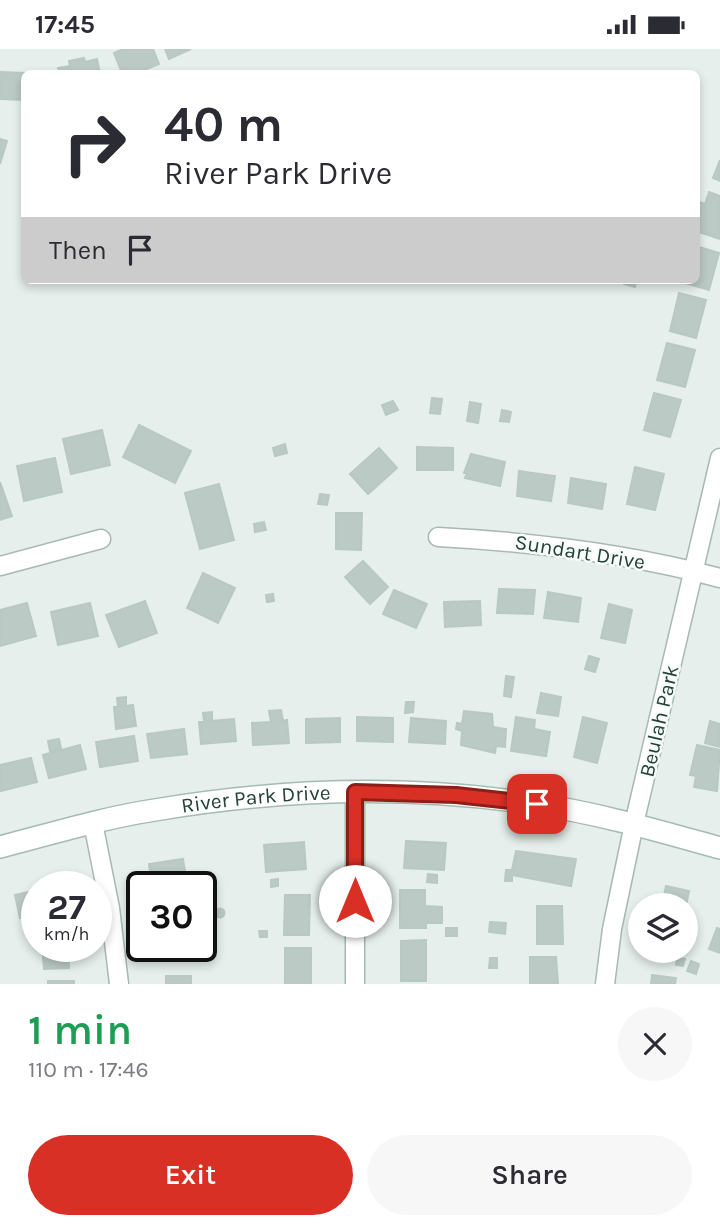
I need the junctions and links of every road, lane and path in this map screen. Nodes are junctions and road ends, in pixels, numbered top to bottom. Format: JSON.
{"nodes":[{"id":1,"x":720,"y":459,"type":"edge"},
{"id":2,"x":438,"y":537,"type":"dead end"},
{"id":3,"x":101,"y":539,"type":"dead end"},
{"id":4,"x":0,"y":566,"type":"edge"},
{"id":5,"x":695,"y":571,"type":"junction"},
{"id":6,"x":720,"y":578,"type":"edge"},
{"id":7,"x":355,"y":792,"type":"junction"},
{"id":8,"x":93,"y":823,"type":"junction"},
{"id":9,"x":634,"y":824,"type":"junction"},
{"id":10,"x":0,"y":847,"type":"edge"},
{"id":11,"x":720,"y":848,"type":"edge"},
{"id":12,"x":119,"y":984,"type":"edge"},
{"id":13,"x":355,"y":984,"type":"edge"},
{"id":14,"x":605,"y":984,"type":"edge"}],
"edges":[{"from":1,"to":5,"type":"street","name":"Beulah Park"},
{"from":2,"to":5,"type":"street","name":"Sundart Drive"},
{"from":3,"to":4,"type":"street"},
{"from":5,"to":6,"type":"street","name":"Sundart Drive"},
{"from":5,"to":9,"type":"street","name":"Beulah Park"},
{"from":7,"to":8,"type":"street","name":"River Park Drive"},
{"from":7,"to":9,"type":"street","name":"River Park Drive"},
{"from":7,"to":13,"type":"street"},
{"from":8,"to":10,"type":"street","name":"River Park Drive"},
{"from":8,"to":12,"type":"street"},
{"from":9,"to":11,"type":"street","name":"River Park Drive"},
{"from":9,"to":14,"type":"street","name":"Beulah Park"}]}
